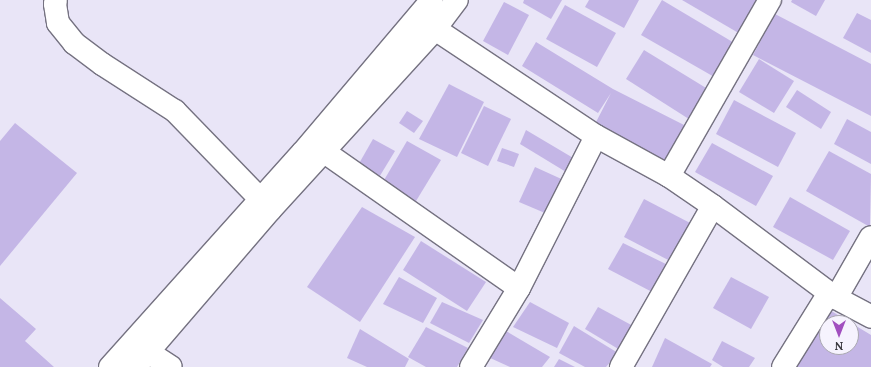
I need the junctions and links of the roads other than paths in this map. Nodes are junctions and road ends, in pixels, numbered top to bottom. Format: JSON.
{"nodes":[{"id":1,"x":56,"y":0,"type":"edge"},
{"id":2,"x":457,"y":0,"type":"edge"},
{"id":3,"x":770,"y":0,"type":"edge"},
{"id":4,"x":429,"y":14,"type":"edge"},
{"id":5,"x":596,"y":136,"type":"junction"},
{"id":6,"x":323,"y":151,"type":"junction"},
{"id":7,"x":669,"y":176,"type":"junction"},
{"id":8,"x":265,"y":204,"type":"junction"},
{"id":9,"x":713,"y":206,"type":"junction"},
{"id":10,"x":871,"y":236,"type":"edge"},
{"id":11,"x":519,"y":288,"type":"junction"},
{"id":12,"x":832,"y":295,"type":"junction"},
{"id":13,"x":871,"y":317,"type":"edge"},
{"id":14,"x":139,"y":353,"type":"edge"},
{"id":15,"x":110,"y":367,"type":"edge"},
{"id":16,"x":171,"y":367,"type":"edge"},
{"id":17,"x":471,"y":367,"type":"edge"},
{"id":18,"x":621,"y":367,"type":"edge"},
{"id":19,"x":782,"y":367,"type":"edge"}],
"edges":[{"from":1,"to":8,"type":"street"},
{"from":2,"to":4,"type":"street"},
{"from":3,"to":7,"type":"street"},
{"from":4,"to":5,"type":"street"},
{"from":4,"to":6,"type":"street"},
{"from":4,"to":8,"type":"street"},
{"from":5,"to":7,"type":"street"},
{"from":5,"to":11,"type":"street"},
{"from":6,"to":8,"type":"street"},
{"from":6,"to":11,"type":"street"},
{"from":7,"to":9,"type":"street"},
{"from":8,"to":14,"type":"street"},
{"from":9,"to":12,"type":"street"},
{"from":9,"to":18,"type":"street"},
{"from":10,"to":12,"type":"street"},
{"from":11,"to":17,"type":"street"},
{"from":12,"to":13,"type":"street"},
{"from":12,"to":19,"type":"street"},
{"from":14,"to":15,"type":"street"},
{"from":14,"to":16,"type":"street"}]}
